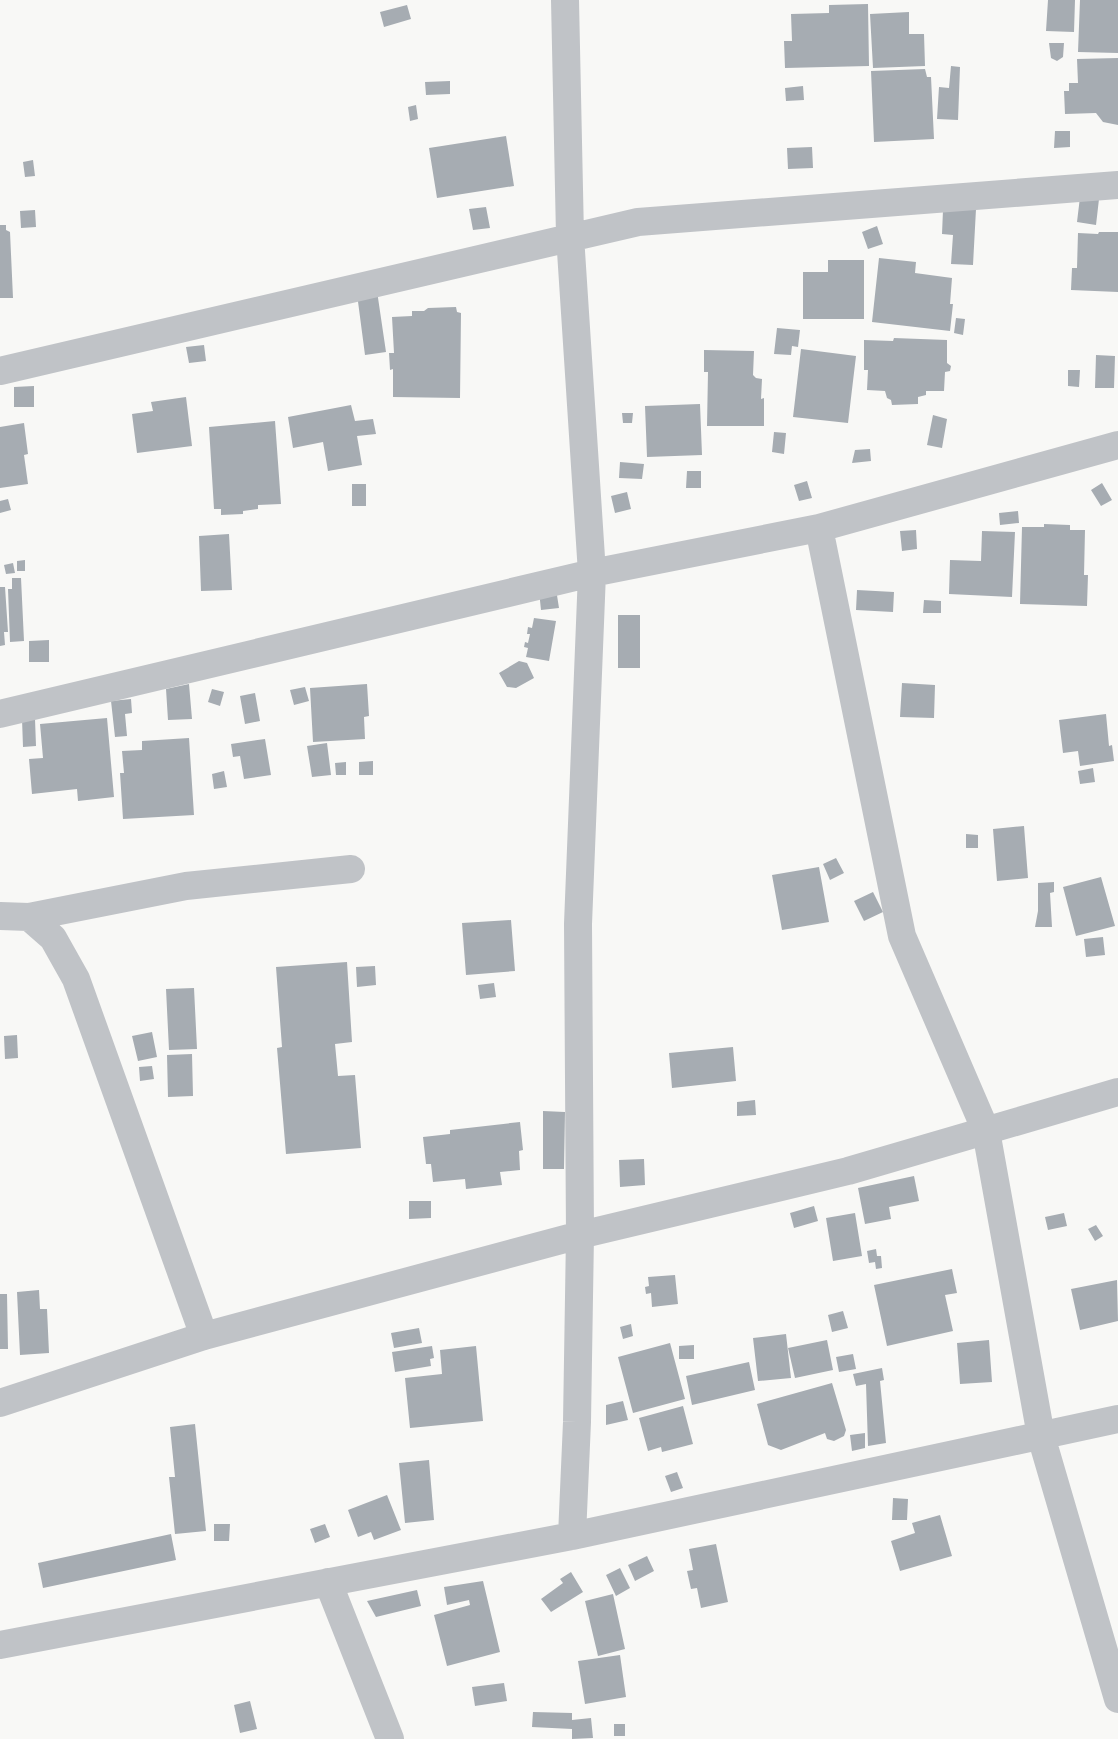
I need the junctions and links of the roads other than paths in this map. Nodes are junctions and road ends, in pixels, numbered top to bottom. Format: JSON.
{"nodes":[{"id":1,"x":565,"y":0,"type":"edge"},
{"id":2,"x":1118,"y":185,"type":"edge"},
{"id":3,"x":570,"y":236,"type":"junction"},
{"id":4,"x":0,"y":371,"type":"edge"},
{"id":5,"x":1118,"y":446,"type":"edge"},
{"id":6,"x":819,"y":528,"type":"junction"},
{"id":7,"x":592,"y":573,"type":"junction"},
{"id":8,"x":0,"y":714,"type":"edge"},
{"id":9,"x":351,"y":869,"type":"dead end"},
{"id":10,"x":0,"y":916,"type":"edge"},
{"id":11,"x":29,"y":917,"type":"junction"},
{"id":12,"x":1118,"y":1092,"type":"edge"},
{"id":13,"x":986,"y":1131,"type":"junction"},
{"id":14,"x":580,"y":1235,"type":"junction"},
{"id":15,"x":204,"y":1336,"type":"junction"},
{"id":16,"x":0,"y":1403,"type":"edge"},
{"id":17,"x":1118,"y":1419,"type":"edge"},
{"id":18,"x":1041,"y":1436,"type":"junction"},
{"id":19,"x":573,"y":1536,"type":"junction"},
{"id":20,"x":328,"y":1582,"type":"junction"},
{"id":21,"x":0,"y":1645,"type":"edge"},
{"id":22,"x":1118,"y":1699,"type":"edge"},
{"id":23,"x":390,"y":1739,"type":"edge"}],
"edges":[{"from":1,"to":3,"type":"street"},
{"from":2,"to":3,"type":"street"},
{"from":3,"to":4,"type":"street"},
{"from":3,"to":7,"type":"street"},
{"from":5,"to":6,"type":"street"},
{"from":6,"to":7,"type":"street"},
{"from":6,"to":13,"type":"street"},
{"from":7,"to":8,"type":"street"},
{"from":7,"to":14,"type":"street"},
{"from":9,"to":11,"type":"street"},
{"from":10,"to":11,"type":"street"},
{"from":11,"to":15,"type":"street"},
{"from":12,"to":13,"type":"street"},
{"from":13,"to":14,"type":"street"},
{"from":13,"to":18,"type":"street"},
{"from":14,"to":15,"type":"street"},
{"from":14,"to":19,"type":"street"},
{"from":15,"to":16,"type":"street"},
{"from":17,"to":18,"type":"street"},
{"from":18,"to":19,"type":"street"},
{"from":18,"to":22,"type":"street"},
{"from":19,"to":20,"type":"street"},
{"from":20,"to":21,"type":"street"},
{"from":20,"to":23,"type":"street"}]}
